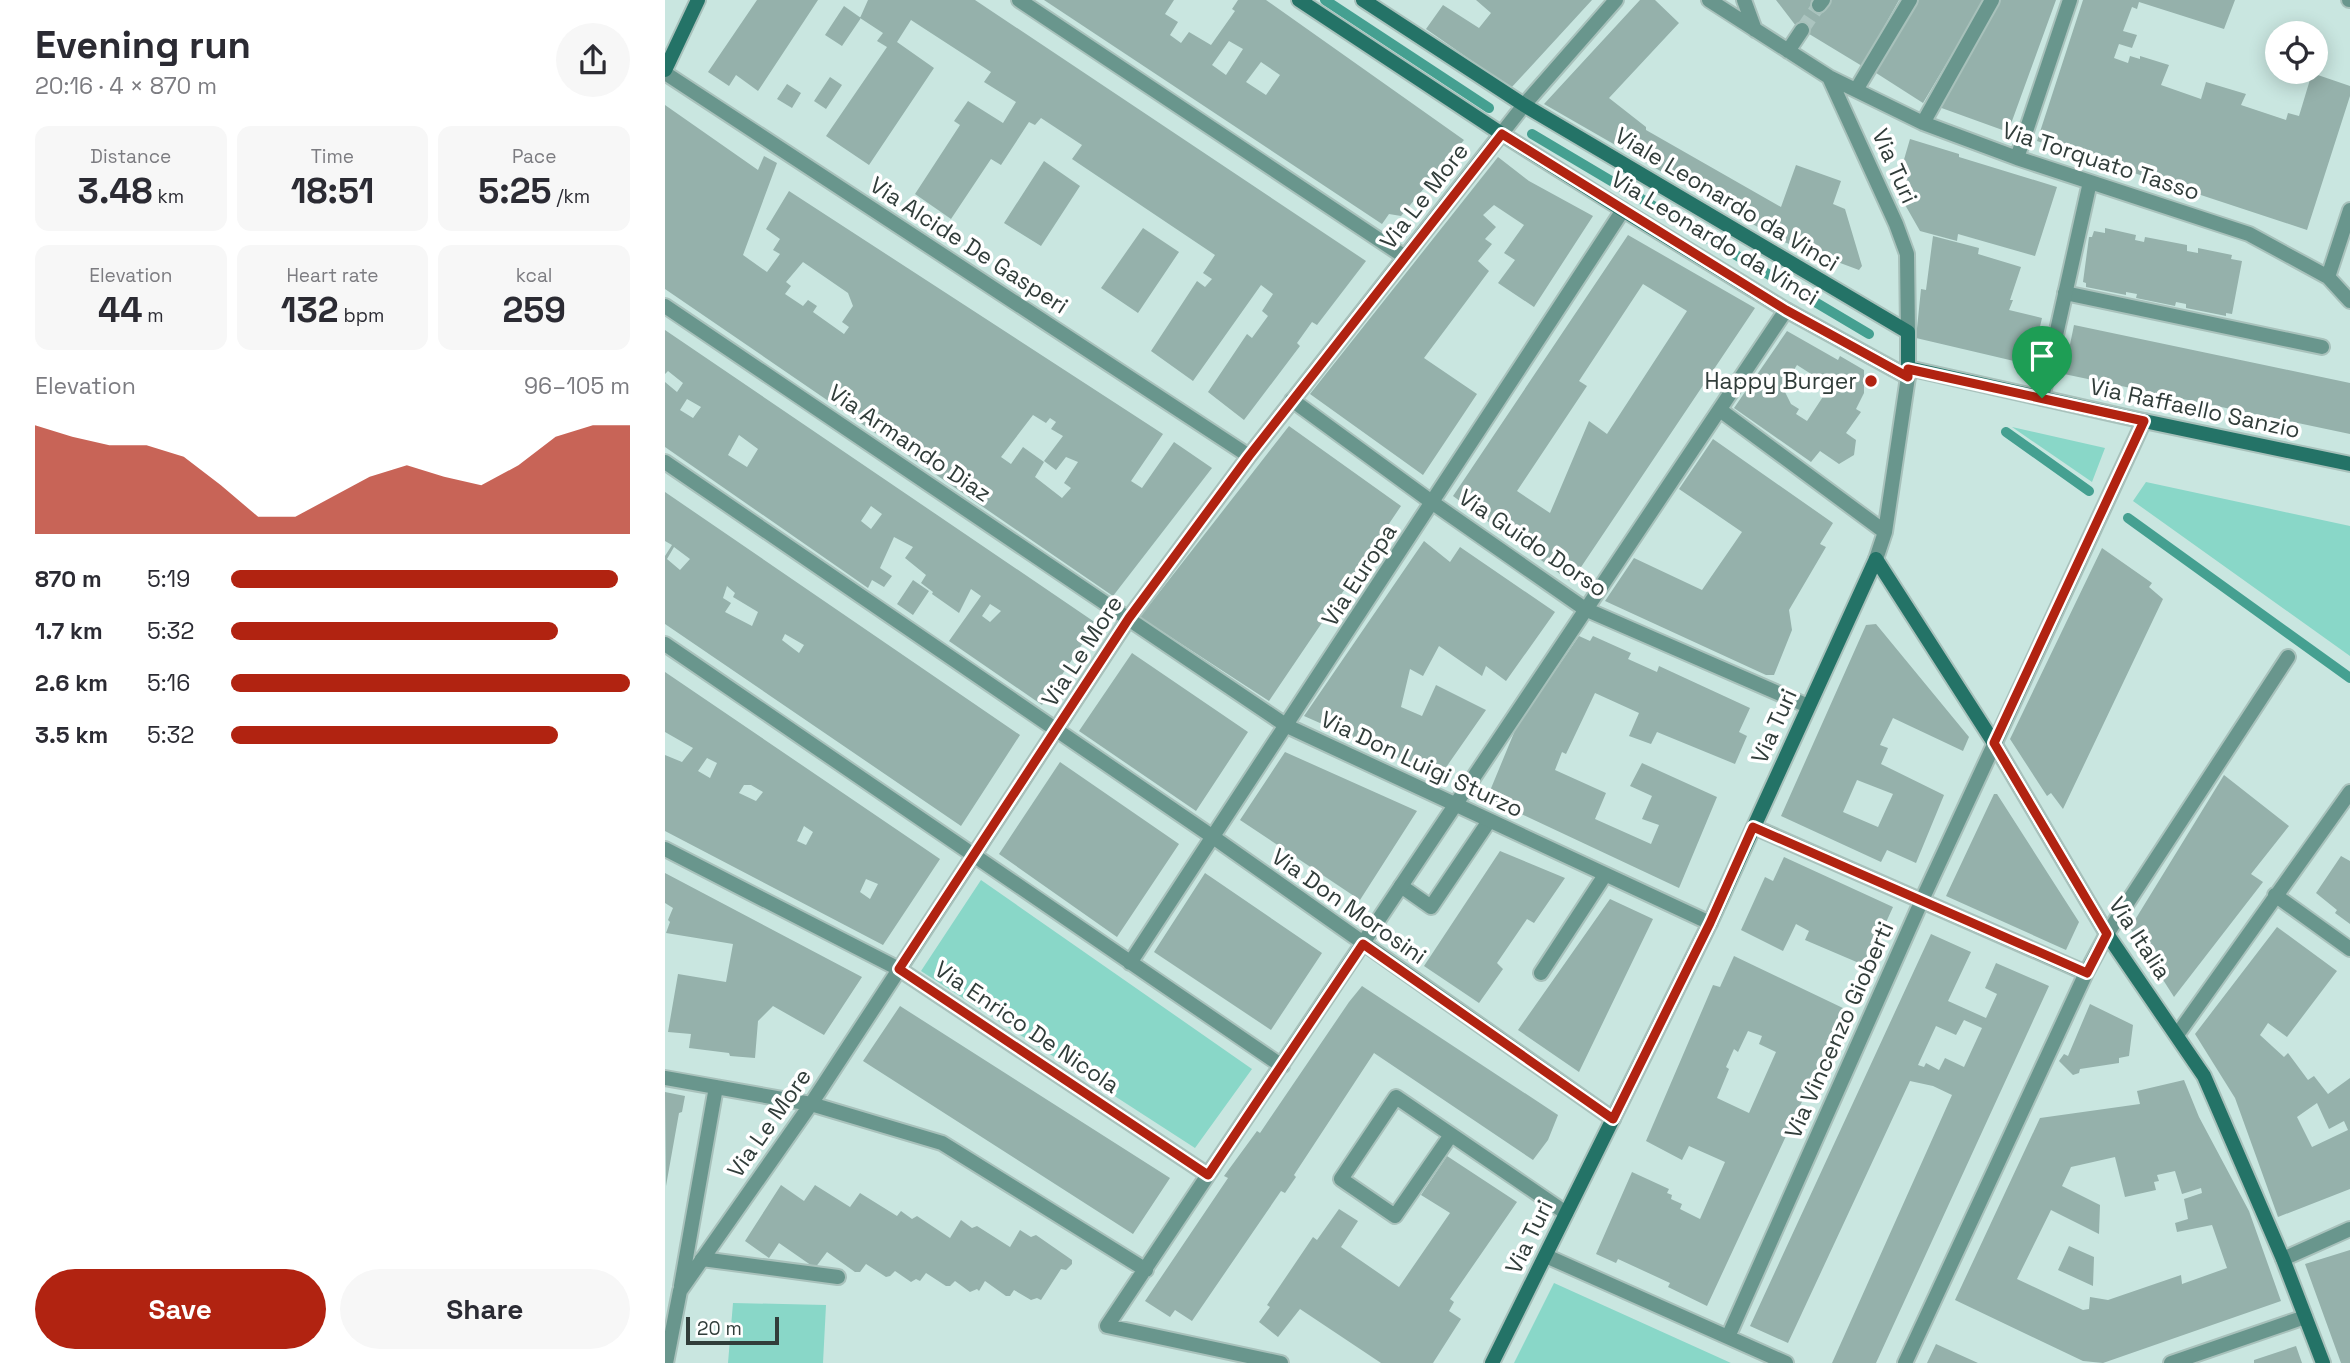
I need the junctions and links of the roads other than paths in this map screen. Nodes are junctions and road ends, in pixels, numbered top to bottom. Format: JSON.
{"nodes":[{"id":1,"x":698,"y":0,"type":"edge"},
{"id":2,"x":1019,"y":0,"type":"edge"},
{"id":3,"x":1299,"y":0,"type":"edge"},
{"id":4,"x":1363,"y":0,"type":"edge"},
{"id":5,"x":1616,"y":0,"type":"edge"},
{"id":6,"x":1709,"y":0,"type":"edge"},
{"id":7,"x":1744,"y":0,"type":"edge"},
{"id":8,"x":1910,"y":0,"type":"edge"},
{"id":9,"x":1992,"y":0,"type":"edge"},
{"id":10,"x":2070,"y":0,"type":"edge"},
{"id":11,"x":1755,"y":30,"type":"junction"},
{"id":12,"x":1803,"y":30,"type":"tunnel mouth"},
{"id":13,"x":1789,"y":51,"type":"junction"},
{"id":14,"x":665,"y":72,"type":"edge"},
{"id":15,"x":1829,"y":77,"type":"junction"},
{"id":16,"x":1856,"y":90,"type":"junction"},
{"id":17,"x":1524,"y":105,"type":"junction"},
{"id":18,"x":1923,"y":123,"type":"junction"},
{"id":19,"x":1502,"y":134,"type":"junction"},
{"id":20,"x":2017,"y":158,"type":"junction"},
{"id":21,"x":2089,"y":182,"type":"junction"},
{"id":22,"x":1623,"y":210,"type":"junction"},
{"id":23,"x":2350,"y":210,"type":"edge"},
{"id":24,"x":1405,"y":257,"type":"junction"},
{"id":25,"x":2328,"y":277,"type":"junction"},
{"id":26,"x":2065,"y":293,"type":"junction"},
{"id":27,"x":2350,"y":301,"type":"edge"},
{"id":28,"x":665,"y":306,"type":"edge"},
{"id":29,"x":1786,"y":310,"type":"junction"},
{"id":30,"x":1908,"y":332,"type":"junction"},
{"id":31,"x":2322,"y":347,"type":"dead end"},
{"id":32,"x":1908,"y":373,"type":"junction"},
{"id":33,"x":2042,"y":398,"type":"junction"},
{"id":34,"x":1292,"y":400,"type":"junction"},
{"id":35,"x":1720,"y":410,"type":"junction"},
{"id":36,"x":2144,"y":421,"type":"junction"},
{"id":37,"x":1249,"y":456,"type":"junction"},
{"id":38,"x":665,"y":462,"type":"edge"},
{"id":39,"x":2350,"y":464,"type":"edge"},
{"id":40,"x":1433,"y":503,"type":"junction"},
{"id":41,"x":1885,"y":532,"type":"junction"},
{"id":42,"x":1876,"y":559,"type":"junction"},
{"id":43,"x":1585,"y":609,"type":"junction"},
{"id":44,"x":1129,"y":618,"type":"junction"},
{"id":45,"x":665,"y":644,"type":"edge"},
{"id":46,"x":2288,"y":657,"type":"dead end"},
{"id":47,"x":1808,"y":706,"type":"junction"},
{"id":48,"x":1287,"y":726,"type":"junction"},
{"id":49,"x":1057,"y":730,"type":"junction"},
{"id":50,"x":1994,"y":743,"type":"junction"},
{"id":51,"x":2350,"y":792,"type":"edge"},
{"id":52,"x":1454,"y":805,"type":"junction"},
{"id":53,"x":1489,"y":821,"type":"junction"},
{"id":54,"x":1753,"y":827,"type":"junction"},
{"id":55,"x":1213,"y":837,"type":"junction"},
{"id":56,"x":665,"y":849,"type":"edge"},
{"id":57,"x":975,"y":856,"type":"junction"},
{"id":58,"x":1605,"y":875,"type":"junction"},
{"id":59,"x":1401,"y":886,"type":"junction"},
{"id":60,"x":2275,"y":895,"type":"junction"},
{"id":61,"x":1922,"y":900,"type":"junction"},
{"id":62,"x":1710,"y":923,"type":"junction"},
{"id":63,"x":2107,"y":934,"type":"junction"},
{"id":64,"x":1363,"y":944,"type":"junction"},
{"id":65,"x":2350,"y":949,"type":"edge"},
{"id":66,"x":1130,"y":963,"type":"junction"},
{"id":67,"x":899,"y":969,"type":"junction"},
{"id":68,"x":1541,"y":973,"type":"dead end"},
{"id":69,"x":2087,"y":973,"type":"junction"},
{"id":70,"x":2177,"y":1035,"type":"junction"},
{"id":71,"x":1282,"y":1066,"type":"junction"},
{"id":72,"x":665,"y":1078,"type":"edge"},
{"id":73,"x":716,"y":1087,"type":"junction"},
{"id":74,"x":811,"y":1104,"type":"junction"},
{"id":75,"x":1613,"y":1119,"type":"junction"},
{"id":76,"x":1451,"y":1135,"type":"junction"},
{"id":77,"x":1208,"y":1175,"type":"junction"},
{"id":78,"x":1566,"y":1213,"type":"junction"},
{"id":79,"x":2350,"y":1229,"type":"edge"},
{"id":80,"x":1546,"y":1256,"type":"junction"},
{"id":81,"x":702,"y":1259,"type":"junction"},
{"id":82,"x":2283,"y":1259,"type":"junction"},
{"id":83,"x":1146,"y":1270,"type":"junction"},
{"id":84,"x":838,"y":1277,"type":"dead end"},
{"id":85,"x":680,"y":1291,"type":"junction"},
{"id":86,"x":2305,"y":1317,"type":"junction"},
{"id":87,"x":669,"y":1327,"type":"edge"},
{"id":88,"x":1728,"y":1337,"type":"junction"},
{"id":89,"x":666,"y":1363,"type":"edge"},
{"id":90,"x":1281,"y":1363,"type":"edge"},
{"id":91,"x":1492,"y":1363,"type":"edge"},
{"id":92,"x":1786,"y":1363,"type":"edge"},
{"id":93,"x":1905,"y":1363,"type":"edge"},
{"id":94,"x":2171,"y":1363,"type":"edge"},
{"id":95,"x":2323,"y":1363,"type":"edge"}],
"edges":[{"from":1,"to":14,"type":"street"},
{"from":2,"to":24,"type":"street"},
{"from":3,"to":19,"type":"street","name":"Via Leonardo da Vinci"},
{"from":4,"to":17,"type":"street","name":"Viale Leonardo da Vinci"},
{"from":5,"to":17,"type":"street","name":"Via Le More"},
{"from":6,"to":11,"type":"street","name":"Via Torquato Tasso"},
{"from":7,"to":11,"type":"street"},
{"from":8,"to":16,"type":"street"},
{"from":9,"to":18,"type":"street"},
{"from":10,"to":20,"type":"street"},
{"from":11,"to":13,"type":"street","name":"Via Torquato Tasso"},
{"from":12,"to":13,"type":"street"},
{"from":13,"to":15,"type":"street","name":"Via Torquato Tasso"},
{"from":14,"to":37,"type":"street","name":"Via Alcide De Gasperi"},
{"from":15,"to":16,"type":"street","name":"Via Torquato Tasso"},
{"from":15,"to":30,"type":"street","name":"Via Turi"},
{"from":16,"to":18,"type":"street","name":"Via Torquato Tasso"},
{"from":17,"to":19,"type":"street","name":"Via Le More"},
{"from":17,"to":30,"type":"street","name":"Viale Leonardo da Vinci"},
{"from":18,"to":20,"type":"street","name":"Via Torquato Tasso"},
{"from":19,"to":22,"type":"street","name":"Via Leonardo da Vinci"},
{"from":19,"to":24,"type":"street","name":"Via Le More"},
{"from":20,"to":21,"type":"street","name":"Via Torquato Tasso"},
{"from":21,"to":25,"type":"street","name":"Via Torquato Tasso"},
{"from":21,"to":26,"type":"street"},
{"from":22,"to":29,"type":"street","name":"Via Leonardo da Vinci"},
{"from":22,"to":40,"type":"street","name":"Via Europa"},
{"from":23,"to":25,"type":"street"},
{"from":24,"to":34,"type":"street","name":"Via Le More"},
{"from":25,"to":27,"type":"street","name":"Via Torquato Tasso"},
{"from":26,"to":31,"type":"street"},
{"from":26,"to":33,"type":"street"},
{"from":28,"to":44,"type":"street","name":"Via Armando Diaz"},
{"from":29,"to":32,"type":"street","name":"Via Leonardo da Vinci"},
{"from":29,"to":35,"type":"street"},
{"from":30,"to":32,"type":"street","name":"Via Turi"},
{"from":32,"to":33,"type":"street","name":"Via Raffaello Sanzio"},
{"from":32,"to":41,"type":"street","name":"Via Turi"},
{"from":33,"to":36,"type":"street","name":"Via Raffaello Sanzio"},
{"from":34,"to":37,"type":"street","name":"Via Le More"},
{"from":34,"to":40,"type":"street","name":"Via Guido Dorso"},
{"from":35,"to":41,"type":"street"},
{"from":35,"to":43,"type":"street"},
{"from":36,"to":39,"type":"street","name":"Via Raffaello Sanzio"},
{"from":36,"to":50,"type":"street","name":"Via Vincenzo Gioberti"},
{"from":37,"to":44,"type":"street","name":"Via Le More"},
{"from":38,"to":49,"type":"street","name":"Via Don Morosini"},
{"from":40,"to":43,"type":"street","name":"Via Guido Dorso"},
{"from":40,"to":48,"type":"street","name":"Via Europa"},
{"from":41,"to":42,"type":"street","name":"Via Turi"},
{"from":42,"to":47,"type":"street","name":"Via Turi"},
{"from":42,"to":50,"type":"street","name":"Via Italia"},
{"from":43,"to":47,"type":"street","name":"Via Guido Dorso"},
{"from":43,"to":52,"type":"street"},
{"from":44,"to":48,"type":"street","name":"Via Don Luigi Sturzo"},
{"from":44,"to":49,"type":"street","name":"Via Le More"},
{"from":45,"to":57,"type":"street"},
{"from":46,"to":63,"type":"street"},
{"from":47,"to":54,"type":"street","name":"Via Turi"},
{"from":48,"to":52,"type":"street","name":"Via Don Luigi Sturzo"},
{"from":48,"to":55,"type":"street","name":"Via Europa"},
{"from":49,"to":55,"type":"street","name":"Via Don Morosini"},
{"from":49,"to":57,"type":"street","name":"Via Le More"},
{"from":50,"to":61,"type":"street","name":"Via Vincenzo Gioberti"},
{"from":50,"to":63,"type":"street","name":"Via Italia"},
{"from":51,"to":60,"type":"street"},
{"from":52,"to":53,"type":"street","name":"Via Don Luigi Sturzo"},
{"from":52,"to":59,"type":"street"},
{"from":53,"to":58,"type":"street","name":"Via Don Luigi Sturzo"},
{"from":53,"to":59,"type":"street"},
{"from":54,"to":61,"type":"street"},
{"from":54,"to":62,"type":"street","name":"Via Turi"},
{"from":55,"to":64,"type":"street","name":"Via Don Morosini"},
{"from":55,"to":66,"type":"street","name":"Via Europa"},
{"from":56,"to":67,"type":"street","name":"Via Enrico De Nicola"},
{"from":57,"to":66,"type":"street"},
{"from":57,"to":67,"type":"street","name":"Via Le More"},
{"from":58,"to":62,"type":"street","name":"Via Don Luigi Sturzo"},
{"from":58,"to":68,"type":"street"},
{"from":59,"to":64,"type":"street"},
{"from":60,"to":65,"type":"street"},
{"from":60,"to":70,"type":"street"},
{"from":61,"to":69,"type":"street"},
{"from":61,"to":88,"type":"street","name":"Via Vincenzo Gioberti"},
{"from":62,"to":75,"type":"street","name":"Via Turi"},
{"from":63,"to":69,"type":"street"},
{"from":63,"to":70,"type":"street","name":"Via Italia"},
{"from":64,"to":71,"type":"street"},
{"from":64,"to":75,"type":"street","name":"Via Don Morosini"},
{"from":66,"to":71,"type":"street"},
{"from":67,"to":74,"type":"street","name":"Via Le More"},
{"from":67,"to":77,"type":"street","name":"Via Enrico De Nicola"},
{"from":69,"to":93,"type":"street"},
{"from":70,"to":82,"type":"street","name":"Via Italia"},
{"from":71,"to":77,"type":"street"},
{"from":72,"to":73,"type":"street"},
{"from":73,"to":74,"type":"street"},
{"from":73,"to":85,"type":"street","name":"Via Le More"},
{"from":74,"to":81,"type":"street","name":"Via Le More"},
{"from":74,"to":83,"type":"street"},
{"from":75,"to":78,"type":"street","name":"Via Turi"},
{"from":76,"to":76,"type":"street"},
{"from":76,"to":78,"type":"street"},
{"from":77,"to":83,"type":"street"},
{"from":78,"to":80,"type":"street","name":"Via Turi"},
{"from":79,"to":82,"type":"street"},
{"from":80,"to":88,"type":"street"},
{"from":80,"to":91,"type":"street","name":"Via Turi"},
{"from":81,"to":84,"type":"street"},
{"from":81,"to":85,"type":"street","name":"Via Le More"},
{"from":82,"to":86,"type":"street","name":"Via Italia"},
{"from":83,"to":90,"type":"street"},
{"from":85,"to":87,"type":"street","name":"Via Le More"},
{"from":86,"to":94,"type":"street"},
{"from":86,"to":95,"type":"street","name":"Via Italia"},
{"from":87,"to":89,"type":"street","name":"Via Le More"},
{"from":88,"to":92,"type":"street"}]}
